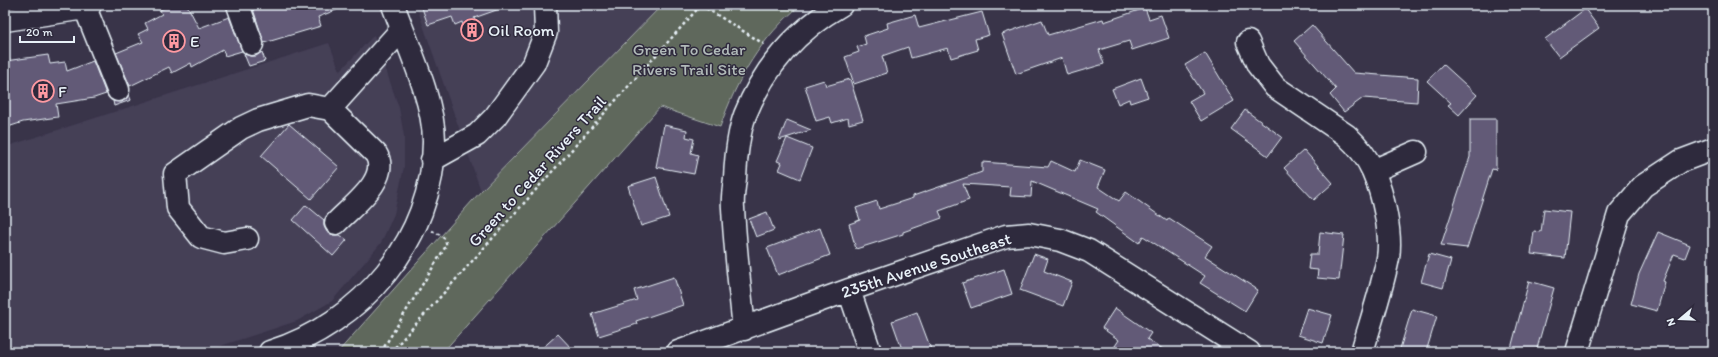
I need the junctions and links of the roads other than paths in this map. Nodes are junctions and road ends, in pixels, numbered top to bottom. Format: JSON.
{"nodes":[{"id":1,"x":238,"y":5,"type":"edge"},
{"id":2,"x":393,"y":5,"type":"edge"},
{"id":3,"x":545,"y":5,"type":"edge"},
{"id":4,"x":840,"y":5,"type":"edge"},
{"id":5,"x":86,"y":6,"type":"edge"},
{"id":6,"x":5,"y":20,"type":"edge"},
{"id":7,"x":402,"y":29,"type":"junction"},
{"id":8,"x":1248,"y":42,"type":"dead end"},
{"id":9,"x":252,"y":44,"type":"dead end"},
{"id":10,"x":118,"y":90,"type":"dead end"},
{"id":11,"x":330,"y":109,"type":"junction"},
{"id":12,"x":1713,"y":149,"type":"edge"},
{"id":13,"x":1416,"y":152,"type":"dead end"},
{"id":14,"x":432,"y":160,"type":"junction"},
{"id":15,"x":1373,"y":171,"type":"junction"},
{"id":16,"x":336,"y":223,"type":"dead end"},
{"id":17,"x":247,"y":239,"type":"dead end"},
{"id":18,"x":849,"y":290,"type":"junction"},
{"id":19,"x":744,"y":329,"type":"junction"},
{"id":20,"x":270,"y":352,"type":"edge"},
{"id":21,"x":678,"y":352,"type":"edge"},
{"id":22,"x":870,"y":352,"type":"edge"},
{"id":23,"x":1249,"y":352,"type":"edge"},
{"id":24,"x":1362,"y":352,"type":"edge"},
{"id":25,"x":1577,"y":352,"type":"edge"}],
"edges":[{"from":1,"to":9,"type":"street"},
{"from":2,"to":7,"type":"street"},
{"from":3,"to":14,"type":"street"},
{"from":4,"to":19,"type":"street"},
{"from":5,"to":6,"type":"street"},
{"from":5,"to":10,"type":"street"},
{"from":7,"to":11,"type":"street"},
{"from":7,"to":14,"type":"street"},
{"from":8,"to":15,"type":"street"},
{"from":11,"to":16,"type":"street"},
{"from":11,"to":17,"type":"street"},
{"from":12,"to":25,"type":"street"},
{"from":13,"to":15,"type":"street"},
{"from":14,"to":20,"type":"street"},
{"from":15,"to":24,"type":"street"},
{"from":18,"to":19,"type":"street","name":"235th Avenue Southeast"},
{"from":18,"to":22,"type":"street"},
{"from":18,"to":23,"type":"street","name":"235th Avenue Southeast"},
{"from":19,"to":21,"type":"street","name":"235th Avenue Southeast"}]}
